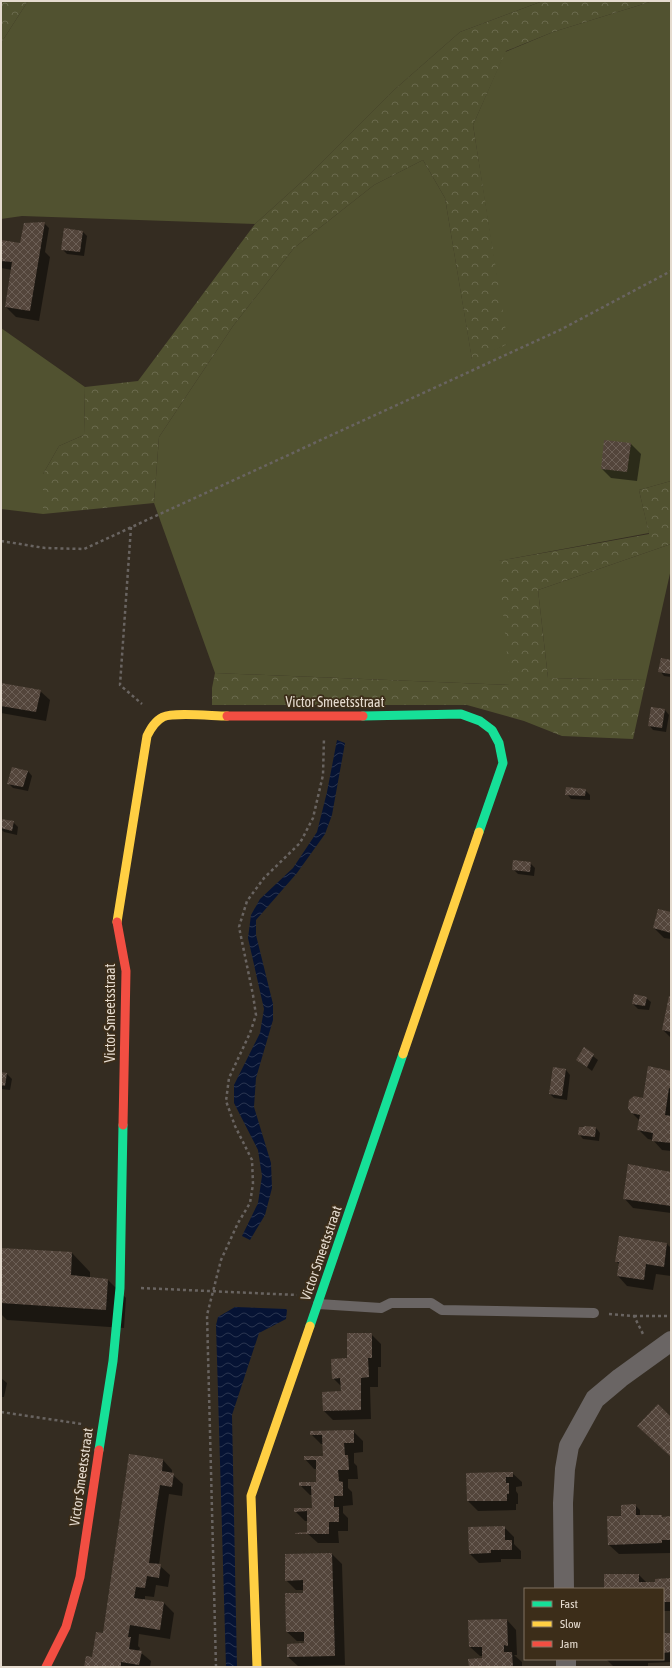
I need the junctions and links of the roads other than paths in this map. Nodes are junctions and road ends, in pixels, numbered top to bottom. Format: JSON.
{"nodes":[{"id":1,"x":318,"y":1304,"type":"junction"},
{"id":2,"x":594,"y":1314,"type":"road end"},
{"id":3,"x":671,"y":1341,"type":"edge"},
{"id":4,"x":564,"y":1588,"type":"edge"},
{"id":5,"x":46,"y":1667,"type":"edge"},
{"id":6,"x":257,"y":1667,"type":"edge"}],
"edges":[{"from":1,"to":2,"type":"lane"},
{"from":1,"to":5,"type":"street","name":"Victor Smeetsstraat"},
{"from":1,"to":6,"type":"street","name":"Victor Smeetsstraat"},
{"from":3,"to":4,"type":"street"}]}
